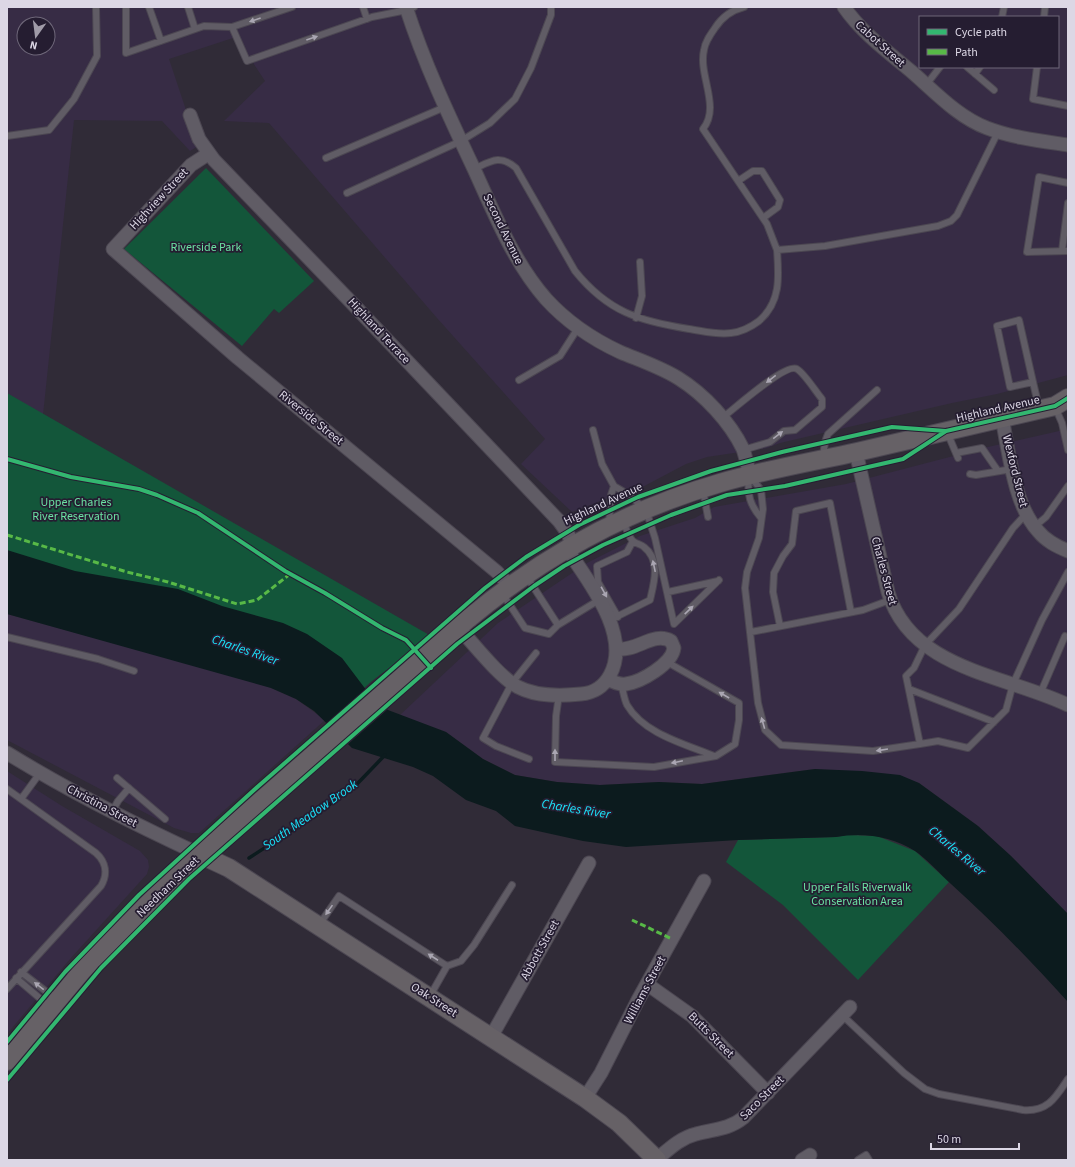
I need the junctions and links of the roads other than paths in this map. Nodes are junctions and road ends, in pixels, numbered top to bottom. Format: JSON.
{"nodes":[{"id":1,"x":96,"y":7,"type":"edge"},
{"id":2,"x":126,"y":7,"type":"edge"},
{"id":3,"x":149,"y":7,"type":"edge"},
{"id":4,"x":188,"y":7,"type":"edge"},
{"id":5,"x":292,"y":7,"type":"edge"},
{"id":6,"x":363,"y":7,"type":"edge"},
{"id":7,"x":551,"y":7,"type":"edge"},
{"id":8,"x":744,"y":7,"type":"edge"},
{"id":9,"x":844,"y":7,"type":"edge"},
{"id":10,"x":409,"y":8,"type":"edge"},
{"id":11,"x":367,"y":19,"type":"junction"},
{"id":12,"x":232,"y":27,"type":"junction"},
{"id":13,"x":195,"y":29,"type":"junction"},
{"id":14,"x":161,"y":41,"type":"junction"},
{"id":15,"x":939,"y":68,"type":"edge"},
{"id":16,"x":968,"y":68,"type":"edge"},
{"id":17,"x":979,"y":68,"type":"edge"},
{"id":18,"x":1037,"y":68,"type":"edge"},
{"id":19,"x":975,"y":74,"type":"junction"},
{"id":20,"x":926,"y":85,"type":"junction"},
{"id":21,"x":994,"y":90,"type":"dead end"},
{"id":22,"x":1068,"y":106,"type":"edge"},
{"id":23,"x":445,"y":107,"type":"junction"},
{"id":24,"x":190,"y":115,"type":"dead end"},
{"id":25,"x":998,"y":132,"type":"junction"},
{"id":26,"x":7,"y":136,"type":"edge"},
{"id":27,"x":461,"y":141,"type":"junction"},
{"id":28,"x":1068,"y":145,"type":"edge"},
{"id":29,"x":208,"y":154,"type":"junction"},
{"id":30,"x":326,"y":158,"type":"dead end"},
{"id":31,"x":474,"y":169,"type":"junction"},
{"id":32,"x":738,"y":181,"type":"junction"},
{"id":33,"x":1068,"y":183,"type":"edge"},
{"id":34,"x":347,"y":193,"type":"dead end"},
{"id":35,"x":1068,"y":203,"type":"edge"},
{"id":36,"x":763,"y":218,"type":"junction"},
{"id":37,"x":113,"y":249,"type":"joint"},
{"id":38,"x":777,"y":250,"type":"junction"},
{"id":39,"x":1065,"y":251,"type":"edge"},
{"id":40,"x":640,"y":262,"type":"dead end"},
{"id":41,"x":636,"y":318,"type":"junction"},
{"id":42,"x":578,"y":328,"type":"junction"},
{"id":43,"x":519,"y":380,"type":"dead end"},
{"id":44,"x":1033,"y":382,"type":"junction"},
{"id":45,"x":877,"y":390,"type":"dead end"},
{"id":46,"x":1057,"y":405,"type":"edge"},
{"id":47,"x":722,"y":418,"type":"junction"},
{"id":48,"x":1002,"y":418,"type":"junction"},
{"id":49,"x":593,"y":430,"type":"dead end"},
{"id":50,"x":946,"y":431,"type":"junction"},
{"id":51,"x":743,"y":450,"type":"junction"},
{"id":52,"x":1068,"y":450,"type":"edge"},
{"id":53,"x":856,"y":452,"type":"junction"},
{"id":54,"x":822,"y":460,"type":"junction"},
{"id":55,"x":1013,"y":469,"type":"junction"},
{"id":56,"x":998,"y":471,"type":"junction"},
{"id":57,"x":970,"y":474,"type":"dead end"},
{"id":58,"x":750,"y":476,"type":"junction"},
{"id":59,"x":614,"y":486,"type":"junction"},
{"id":60,"x":1068,"y":486,"type":"edge"},
{"id":61,"x":702,"y":489,"type":"junction"},
{"id":62,"x":646,"y":510,"type":"junction"},
{"id":63,"x":1026,"y":514,"type":"junction"},
{"id":64,"x":708,"y":517,"type":"dead end"},
{"id":65,"x":761,"y":518,"type":"junction"},
{"id":66,"x":615,"y":523,"type":"junction"},
{"id":67,"x":1034,"y":527,"type":"junction"},
{"id":68,"x":633,"y":541,"type":"junction"},
{"id":69,"x":570,"y":547,"type":"junction"},
{"id":70,"x":1068,"y":551,"type":"edge"},
{"id":71,"x":1068,"y":572,"type":"edge"},
{"id":72,"x":526,"y":575,"type":"junction"},
{"id":73,"x":506,"y":589,"type":"junction"},
{"id":74,"x":668,"y":592,"type":"junction"},
{"id":75,"x":599,"y":600,"type":"junction"},
{"id":76,"x":890,"y":600,"type":"junction"},
{"id":77,"x":851,"y":612,"type":"junction"},
{"id":78,"x":614,"y":618,"type":"junction"},
{"id":79,"x":558,"y":625,"type":"junction"},
{"id":80,"x":780,"y":626,"type":"junction"},
{"id":81,"x":458,"y":627,"type":"junction"},
{"id":82,"x":751,"y":630,"type":"junction"},
{"id":83,"x":1065,"y":636,"type":"dead end"},
{"id":84,"x":7,"y":637,"type":"edge"},
{"id":85,"x":925,"y":645,"type":"junction"},
{"id":86,"x":616,"y":649,"type":"junction"},
{"id":87,"x":536,"y":653,"type":"dead end"},
{"id":88,"x":667,"y":662,"type":"junction"},
{"id":89,"x":134,"y":671,"type":"dead end"},
{"id":90,"x":608,"y":679,"type":"junction"},
{"id":91,"x":512,"y":683,"type":"junction"},
{"id":92,"x":620,"y":684,"type":"junction"},
{"id":93,"x":1013,"y":684,"type":"junction"},
{"id":94,"x":909,"y":689,"type":"junction"},
{"id":95,"x":1040,"y":694,"type":"junction"},
{"id":96,"x":559,"y":695,"type":"junction"},
{"id":97,"x":1068,"y":705,"type":"edge"},
{"id":98,"x":354,"y":718,"type":"joint"},
{"id":99,"x":994,"y":722,"type":"junction"},
{"id":100,"x":920,"y":744,"type":"junction"},
{"id":101,"x":7,"y":753,"type":"edge"},
{"id":102,"x":716,"y":756,"type":"junction"},
{"id":103,"x":529,"y":759,"type":"dead end"},
{"id":104,"x":40,"y":773,"type":"junction"},
{"id":105,"x":117,"y":778,"type":"dead end"},
{"id":106,"x":129,"y":788,"type":"junction"},
{"id":107,"x":7,"y":789,"type":"edge"},
{"id":108,"x":21,"y":800,"type":"junction"},
{"id":109,"x":112,"y":812,"type":"junction"},
{"id":110,"x":165,"y":819,"type":"dead end"},
{"id":111,"x":199,"y":854,"type":"junction"},
{"id":112,"x":589,"y":863,"type":"dead end"},
{"id":113,"x":704,"y":881,"type":"dead end"},
{"id":114,"x":512,"y":885,"type":"dead end"},
{"id":115,"x":318,"y":925,"type":"junction"},
{"id":116,"x":447,"y":966,"type":"junction"},
{"id":117,"x":21,"y":972,"type":"junction"},
{"id":118,"x":16,"y":978,"type":"junction"},
{"id":119,"x":647,"y":984,"type":"junction"},
{"id":120,"x":7,"y":989,"type":"edge"},
{"id":121,"x":429,"y":997,"type":"junction"},
{"id":122,"x":54,"y":1003,"type":"junction"},
{"id":123,"x":846,"y":1011,"type":"joint"},
{"id":124,"x":491,"y":1037,"type":"junction"},
{"id":125,"x":7,"y":1061,"type":"edge"},
{"id":126,"x":1068,"y":1079,"type":"edge"},
{"id":127,"x":768,"y":1093,"type":"junction"},
{"id":128,"x":586,"y":1098,"type":"junction"},
{"id":129,"x":657,"y":1160,"type":"edge"},
{"id":130,"x":858,"y":1160,"type":"edge"},
{"id":131,"x":869,"y":1160,"type":"edge"}],
"edges":[{"from":1,"to":26,"type":"lane"},
{"from":2,"to":14,"type":"lane"},
{"from":3,"to":14,"type":"lane"},
{"from":4,"to":13,"type":"lane"},
{"from":5,"to":12,"type":"lane","one_way":true},
{"from":6,"to":11,"type":"lane"},
{"from":7,"to":27,"type":"lane"},
{"from":8,"to":32,"type":"lane"},
{"from":9,"to":20,"type":"street","name":"Cabot Street"},
{"from":10,"to":11,"type":"lane"},
{"from":10,"to":23,"type":"street","name":"Second Avenue"},
{"from":12,"to":11,"type":"lane","one_way":true},
{"from":12,"to":13,"type":"lane"},
{"from":13,"to":14,"type":"lane"},
{"from":15,"to":20,"type":"lane"},
{"from":16,"to":19,"type":"lane"},
{"from":17,"to":19,"type":"lane"},
{"from":18,"to":22,"type":"lane"},
{"from":19,"to":21,"type":"lane"},
{"from":20,"to":25,"type":"street","name":"Cabot Street"},
{"from":23,"to":27,"type":"street","name":"Second Avenue"},
{"from":23,"to":30,"type":"lane"},
{"from":24,"to":29,"type":"street","name":"Highland Terrace"},
{"from":25,"to":28,"type":"street","name":"Cabot Street"},
{"from":25,"to":38,"type":"lane"},
{"from":27,"to":31,"type":"street","name":"Second Avenue"},
{"from":27,"to":34,"type":"lane"},
{"from":29,"to":37,"type":"street","name":"Highview Street"},
{"from":29,"to":69,"type":"street","name":"Highland Terrace"},
{"from":31,"to":41,"type":"lane"},
{"from":31,"to":42,"type":"street","name":"Second Avenue"},
{"from":32,"to":36,"type":"lane"},
{"from":32,"to":36,"type":"lane"},
{"from":33,"to":39,"type":"lane"},
{"from":35,"to":39,"type":"lane"},
{"from":36,"to":38,"type":"lane"},
{"from":37,"to":73,"type":"street","name":"Riverside Street"},
{"from":38,"to":41,"type":"lane"},
{"from":40,"to":41,"type":"lane"},
{"from":42,"to":43,"type":"lane"},
{"from":42,"to":47,"type":"street","name":"Second Avenue"},
{"from":44,"to":44,"type":"lane"},
{"from":44,"to":46,"type":"lane"},
{"from":45,"to":54,"type":"lane"},
{"from":46,"to":48,"type":"main road","name":"Highland Avenue"},
{"from":46,"to":52,"type":"lane"},
{"from":47,"to":51,"type":"street","name":"Second Avenue"},
{"from":51,"to":47,"type":"lane","one_way":true},
{"from":48,"to":50,"type":"main road","name":"Highland Avenue"},
{"from":48,"to":55,"type":"street","name":"Wexford Street"},
{"from":49,"to":59,"type":"lane"},
{"from":50,"to":53,"type":"main road","name":"Highland Avenue"},
{"from":50,"to":56,"type":"lane"},
{"from":51,"to":58,"type":"street","name":"Second Avenue"},
{"from":53,"to":54,"type":"main road","name":"Highland Avenue"},
{"from":53,"to":76,"type":"street","name":"Charles Street"},
{"from":54,"to":58,"type":"main road","name":"Highland Avenue"},
{"from":55,"to":56,"type":"lane"},
{"from":55,"to":63,"type":"street","name":"Wexford Street"},
{"from":56,"to":57,"type":"lane"},
{"from":58,"to":61,"type":"main road","name":"Highland Avenue"},
{"from":58,"to":65,"type":"lane"},
{"from":58,"to":65,"type":"lane"},
{"from":59,"to":62,"type":"lane"},
{"from":59,"to":66,"type":"lane"},
{"from":60,"to":67,"type":"lane"},
{"from":61,"to":62,"type":"main road","name":"Highland Avenue"},
{"from":61,"to":64,"type":"lane"},
{"from":62,"to":66,"type":"main road","name":"Highland Avenue"},
{"from":62,"to":74,"type":"lane"},
{"from":63,"to":67,"type":"street","name":"Wexford Street"},
{"from":63,"to":85,"type":"lane"},
{"from":65,"to":82,"type":"lane"},
{"from":66,"to":68,"type":"lane"},
{"from":66,"to":69,"type":"main road","name":"Highland Avenue"},
{"from":67,"to":70,"type":"street","name":"Wexford Street"},
{"from":68,"to":78,"type":"lane","one_way":true},
{"from":78,"to":68,"type":"lane","one_way":true},
{"from":69,"to":72,"type":"main road","name":"Highland Avenue"},
{"from":69,"to":75,"type":"street","name":"Highland Terrace"},
{"from":71,"to":93,"type":"lane"},
{"from":72,"to":73,"type":"main road","name":"Highland Avenue"},
{"from":72,"to":79,"type":"lane"},
{"from":73,"to":79,"type":"lane"},
{"from":73,"to":81,"type":"main road","name":"Highland Avenue"},
{"from":74,"to":74,"type":"lane","one_way":true},
{"from":75,"to":78,"type":"street","name":"Highland Terrace"},
{"from":75,"to":79,"type":"lane"},
{"from":76,"to":77,"type":"lane"},
{"from":76,"to":85,"type":"street","name":"Charles Street"},
{"from":77,"to":80,"type":"lane"},
{"from":77,"to":80,"type":"lane"},
{"from":78,"to":86,"type":"street","name":"Highland Terrace"},
{"from":80,"to":82,"type":"lane"},
{"from":81,"to":91,"type":"street"},
{"from":81,"to":98,"type":"main road","name":"Highland Avenue"},
{"from":100,"to":82,"type":"lane","one_way":true},
{"from":83,"to":95,"type":"lane"},
{"from":84,"to":89,"type":"lane"},
{"from":85,"to":93,"type":"street","name":"Charles Street"},
{"from":85,"to":94,"type":"lane"},
{"from":86,"to":88,"type":"street"},
{"from":86,"to":90,"type":"street","name":"Highland Terrace"},
{"from":87,"to":91,"type":"lane"},
{"from":88,"to":92,"type":"street"},
{"from":102,"to":88,"type":"lane","one_way":true},
{"from":90,"to":92,"type":"street"},
{"from":90,"to":96,"type":"street"},
{"from":91,"to":96,"type":"street"},
{"from":91,"to":103,"type":"lane"},
{"from":92,"to":102,"type":"lane"},
{"from":93,"to":95,"type":"street","name":"Charles Street"},
{"from":93,"to":99,"type":"lane"},
{"from":94,"to":99,"type":"lane"},
{"from":94,"to":100,"type":"lane"},
{"from":95,"to":97,"type":"street","name":"Charles Street"},
{"from":102,"to":96,"type":"lane","one_way":true},
{"from":98,"to":111,"type":"main road","name":"Needham Street"},
{"from":99,"to":100,"type":"lane"},
{"from":101,"to":104,"type":"street","name":"Christina Street"},
{"from":104,"to":108,"type":"lane"},
{"from":104,"to":109,"type":"street","name":"Christina Street"},
{"from":105,"to":106,"type":"lane"},
{"from":106,"to":109,"type":"lane"},
{"from":106,"to":110,"type":"lane"},
{"from":107,"to":108,"type":"lane"},
{"from":108,"to":117,"type":"lane"},
{"from":109,"to":111,"type":"street","name":"Christina Street"},
{"from":111,"to":115,"type":"main road","name":"Oak Street"},
{"from":111,"to":122,"type":"main road","name":"Needham Street"},
{"from":112,"to":124,"type":"street","name":"Abbott Street"},
{"from":113,"to":119,"type":"street","name":"Williams Street"},
{"from":114,"to":116,"type":"lane"},
{"from":116,"to":115,"type":"lane","one_way":true},
{"from":115,"to":121,"type":"main road","name":"Oak Street"},
{"from":116,"to":121,"type":"lane"},
{"from":117,"to":118,"type":"lane"},
{"from":122,"to":117,"type":"lane","one_way":true},
{"from":118,"to":120,"type":"lane"},
{"from":118,"to":122,"type":"lane"},
{"from":119,"to":127,"type":"street","name":"Butts Street"},
{"from":119,"to":128,"type":"street","name":"Williams Street"},
{"from":121,"to":124,"type":"main road","name":"Oak Street"},
{"from":122,"to":125,"type":"main road","name":"Needham Street"},
{"from":123,"to":126,"type":"lane"},
{"from":123,"to":127,"type":"street","name":"Saco Street"},
{"from":124,"to":128,"type":"main road","name":"Oak Street"},
{"from":127,"to":129,"type":"street","name":"Saco Street"},
{"from":128,"to":129,"type":"main road","name":"Oak Street"},
{"from":130,"to":131,"type":"lane"}]}
